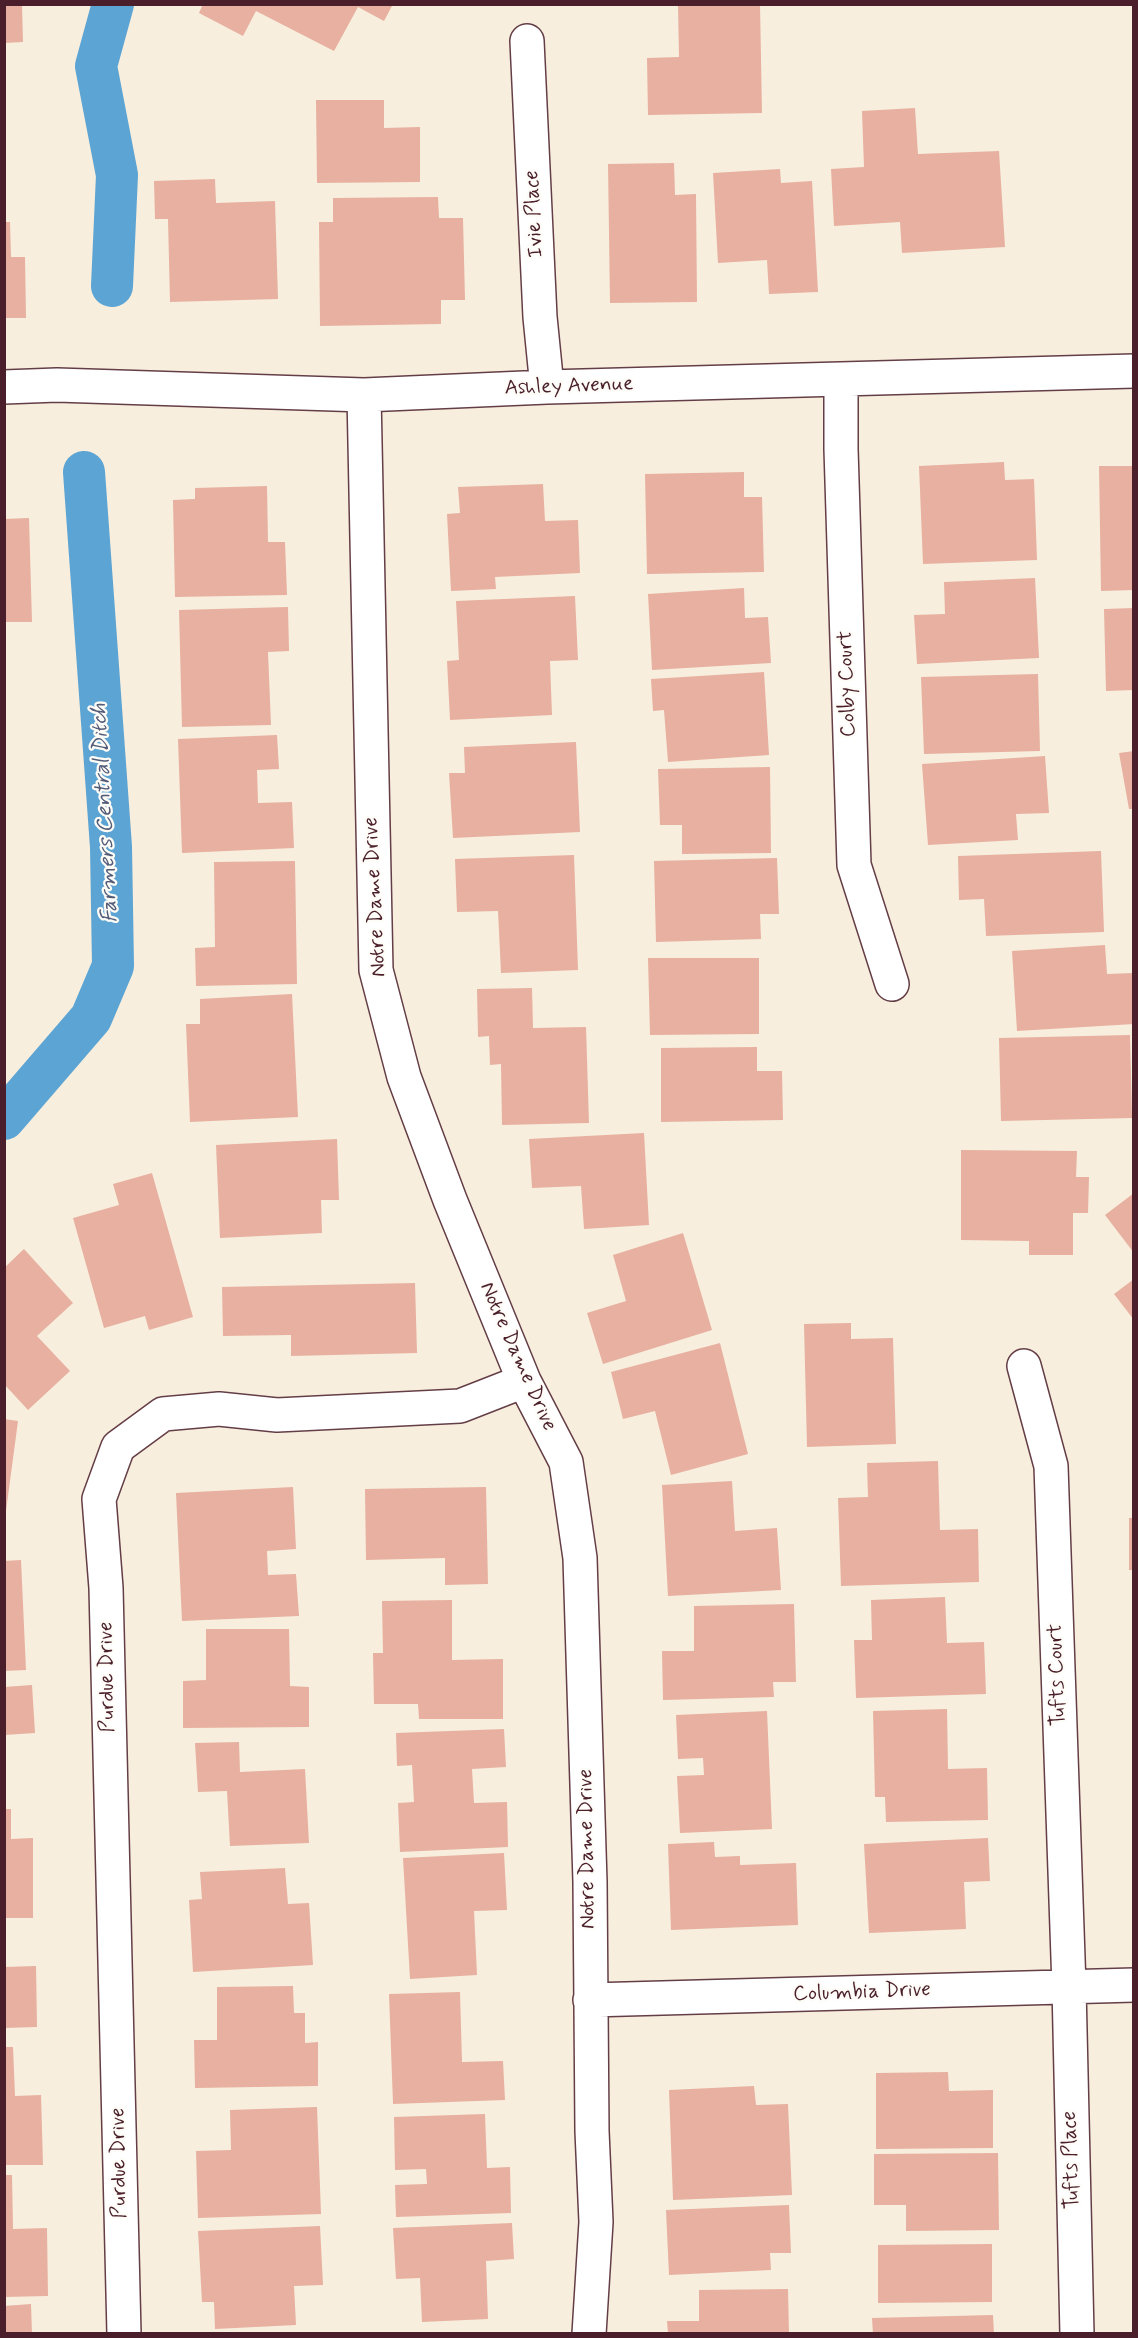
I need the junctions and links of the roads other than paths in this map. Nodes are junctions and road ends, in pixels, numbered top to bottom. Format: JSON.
{"nodes":[{"id":1,"x":527,"y":41,"type":"dead end"},
{"id":2,"x":1134,"y":371,"type":"edge"},
{"id":3,"x":841,"y":380,"type":"junction"},
{"id":4,"x":4,"y":387,"type":"edge"},
{"id":5,"x":548,"y":387,"type":"junction"},
{"id":6,"x":364,"y":395,"type":"junction"},
{"id":7,"x":892,"y":984,"type":"dead end"},
{"id":8,"x":1024,"y":1365,"type":"dead end"},
{"id":9,"x":524,"y":1381,"type":"junction"},
{"id":10,"x":1134,"y":1985,"type":"edge"},
{"id":11,"x":1069,"y":1987,"type":"junction"},
{"id":12,"x":590,"y":2000,"type":"junction"},
{"id":13,"x":124,"y":2334,"type":"edge"},
{"id":14,"x":589,"y":2334,"type":"edge"},
{"id":15,"x":1077,"y":2334,"type":"edge"}],
"edges":[{"from":1,"to":5,"type":"street","name":"Ivie Place"},
{"from":2,"to":3,"type":"street","name":"Ashley Avenue"},
{"from":3,"to":5,"type":"street","name":"Ashley Avenue"},
{"from":3,"to":7,"type":"street","name":"Colby Court"},
{"from":4,"to":6,"type":"street","name":"Ashley Avenue"},
{"from":5,"to":6,"type":"street","name":"Ashley Avenue"},
{"from":6,"to":9,"type":"street","name":"Notre Dame Drive"},
{"from":8,"to":11,"type":"street","name":"Tufts Court"},
{"from":9,"to":12,"type":"street","name":"Notre Dame Drive"},
{"from":9,"to":13,"type":"street","name":"Purdue Drive"},
{"from":10,"to":11,"type":"street","name":"Columbia Drive"},
{"from":11,"to":12,"type":"street","name":"Columbia Drive"},
{"from":11,"to":15,"type":"street","name":"Tufts Place"},
{"from":12,"to":14,"type":"street","name":"Notre Dame Drive"}]}
